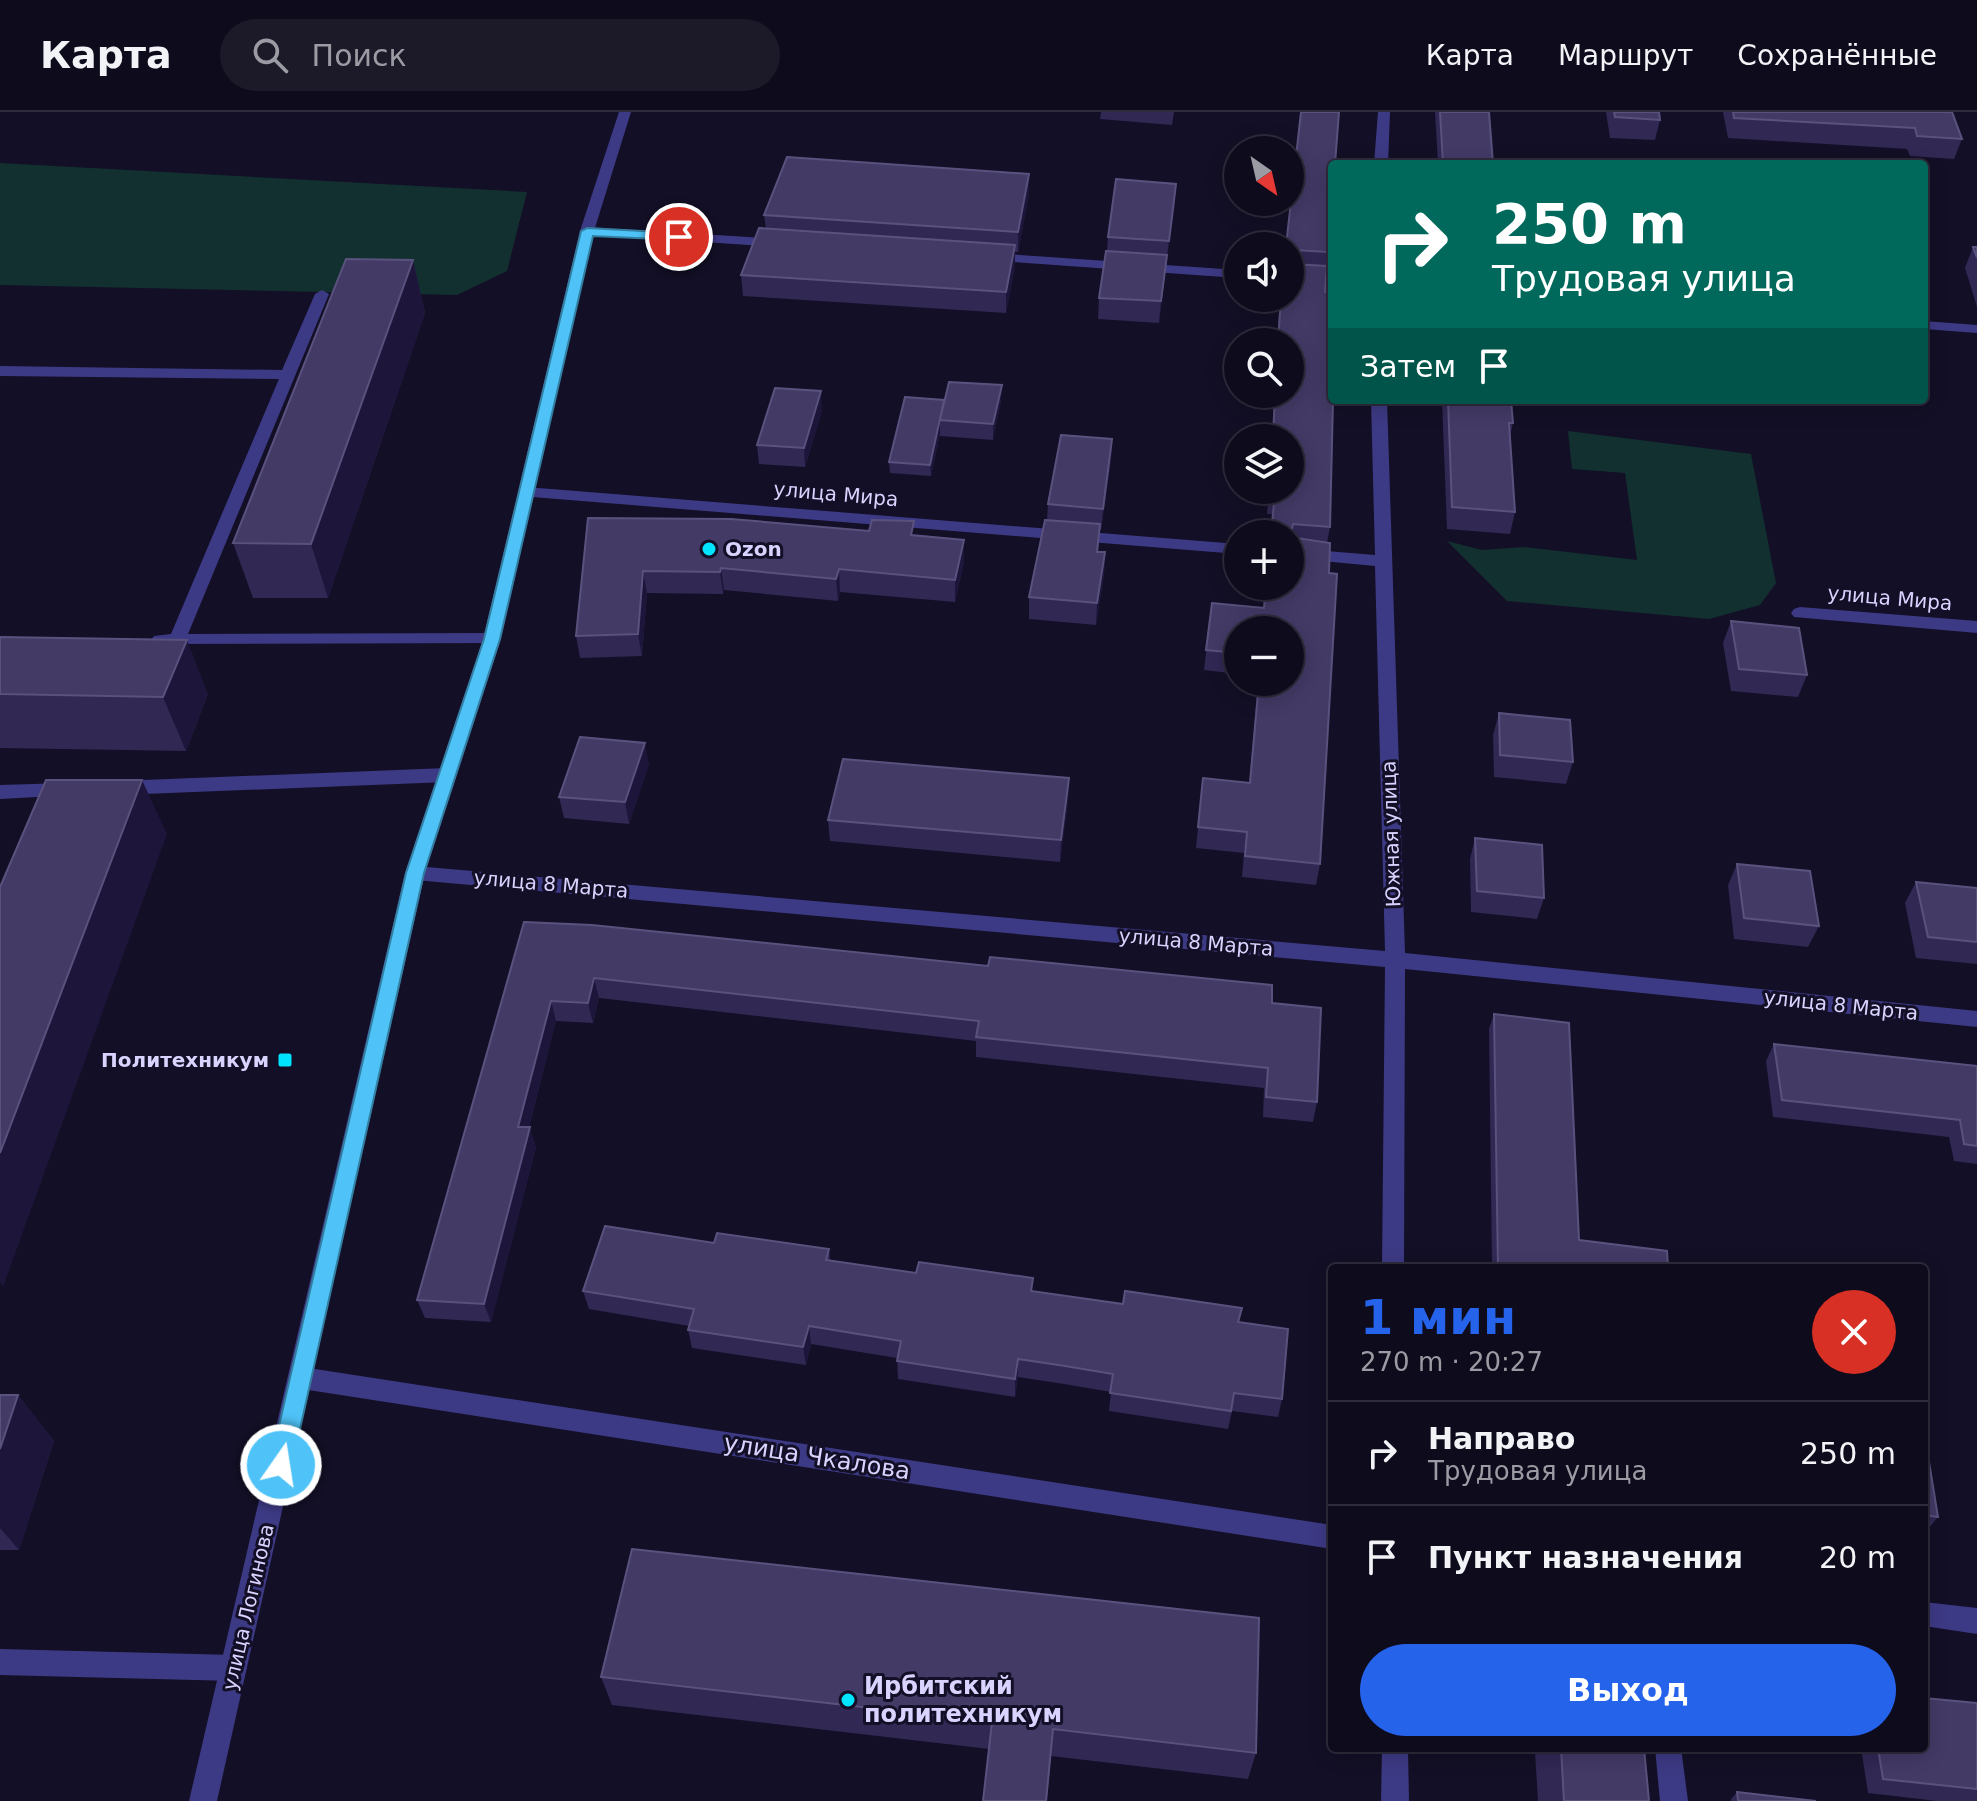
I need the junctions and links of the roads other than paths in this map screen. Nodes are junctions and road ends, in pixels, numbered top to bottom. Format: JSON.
{"nodes":[{"id":1,"x":625,"y":112,"type":"edge"},
{"id":2,"x":1384,"y":112,"type":"edge"},
{"id":3,"x":1381,"y":160,"type":"edge"},
{"id":4,"x":587,"y":231,"type":"junction"},
{"id":5,"x":791,"y":244,"type":"edge"},
{"id":6,"x":983,"y":257,"type":"edge"},
{"id":7,"x":1224,"y":273,"type":"edge"},
{"id":8,"x":1304,"y":278,"type":"edge"},
{"id":9,"x":1328,"y":280,"type":"edge"},
{"id":10,"x":322,"y":294,"type":"dead end"},
{"id":11,"x":1928,"y":325,"type":"edge"},
{"id":12,"x":1977,"y":329,"type":"edge"},
{"id":13,"x":0,"y":371,"type":"edge"},
{"id":14,"x":288,"y":375,"type":"junction"},
{"id":15,"x":1379,"y":404,"type":"edge"},
{"id":16,"x":526,"y":492,"type":"junction"},
{"id":17,"x":1224,"y":548,"type":"edge"},
{"id":18,"x":1304,"y":554,"type":"edge"},
{"id":19,"x":1383,"y":561,"type":"junction"},
{"id":20,"x":1800,"y":613,"type":"dead end"},
{"id":21,"x":1977,"y":627,"type":"edge"},
{"id":22,"x":492,"y":639,"type":"junction"},
{"id":23,"x":147,"y":640,"type":"edge"},
{"id":24,"x":177,"y":640,"type":"junction"},
{"id":25,"x":447,"y":775,"type":"junction"},
{"id":26,"x":0,"y":792,"type":"edge"},
{"id":27,"x":415,"y":873,"type":"junction"},
{"id":28,"x":1395,"y":960,"type":"junction"},
{"id":29,"x":1977,"y":1019,"type":"edge"},
{"id":30,"x":1393,"y":1264,"type":"edge"},
{"id":31,"x":302,"y":1378,"type":"junction"},
{"id":32,"x":1328,"y":1536,"type":"edge"},
{"id":33,"x":1928,"y":1615,"type":"edge"},
{"id":34,"x":1977,"y":1621,"type":"edge"},
{"id":35,"x":0,"y":1662,"type":"edge"},
{"id":36,"x":234,"y":1668,"type":"junction"},
{"id":37,"x":1395,"y":1752,"type":"edge"},
{"id":38,"x":1668,"y":1752,"type":"edge"},
{"id":39,"x":203,"y":1801,"type":"edge"},
{"id":40,"x":1395,"y":1801,"type":"edge"},
{"id":41,"x":1674,"y":1801,"type":"edge"}],
"edges":[{"from":1,"to":4,"type":"street","name":"улица Логинова"},
{"from":2,"to":3,"type":"street"},
{"from":4,"to":5,"type":"street"},
{"from":4,"to":16,"type":"street","name":"улица Логинова"},
{"from":6,"to":7,"type":"street"},
{"from":8,"to":9,"type":"street"},
{"from":10,"to":14,"type":"street"},
{"from":11,"to":12,"type":"street"},
{"from":13,"to":14,"type":"street"},
{"from":14,"to":24,"type":"street"},
{"from":15,"to":19,"type":"street","name":"Южная улица"},
{"from":16,"to":17,"type":"street","name":"улица Мира"},
{"from":16,"to":22,"type":"street","name":"улица Логинова"},
{"from":18,"to":19,"type":"street"},
{"from":19,"to":28,"type":"street","name":"Южная улица"},
{"from":20,"to":21,"type":"street","name":"улица Мира"},
{"from":22,"to":24,"type":"street"},
{"from":22,"to":25,"type":"street","name":"улица Логинова"},
{"from":23,"to":24,"type":"street"},
{"from":25,"to":26,"type":"street"},
{"from":25,"to":27,"type":"street","name":"улица Логинова"},
{"from":27,"to":28,"type":"street","name":"улица 8 Марта"},
{"from":27,"to":31,"type":"street","name":"улица Логинова"},
{"from":28,"to":29,"type":"street","name":"улица 8 Марта"},
{"from":28,"to":30,"type":"street","name":"Южная улица"},
{"from":31,"to":32,"type":"street","name":"улица Чкалова"},
{"from":31,"to":36,"type":"street","name":"улица Логинова"},
{"from":33,"to":34,"type":"street"},
{"from":35,"to":36,"type":"street"},
{"from":36,"to":39,"type":"street","name":"улица Логинова"},
{"from":37,"to":40,"type":"street"},
{"from":38,"to":41,"type":"street"}]}
